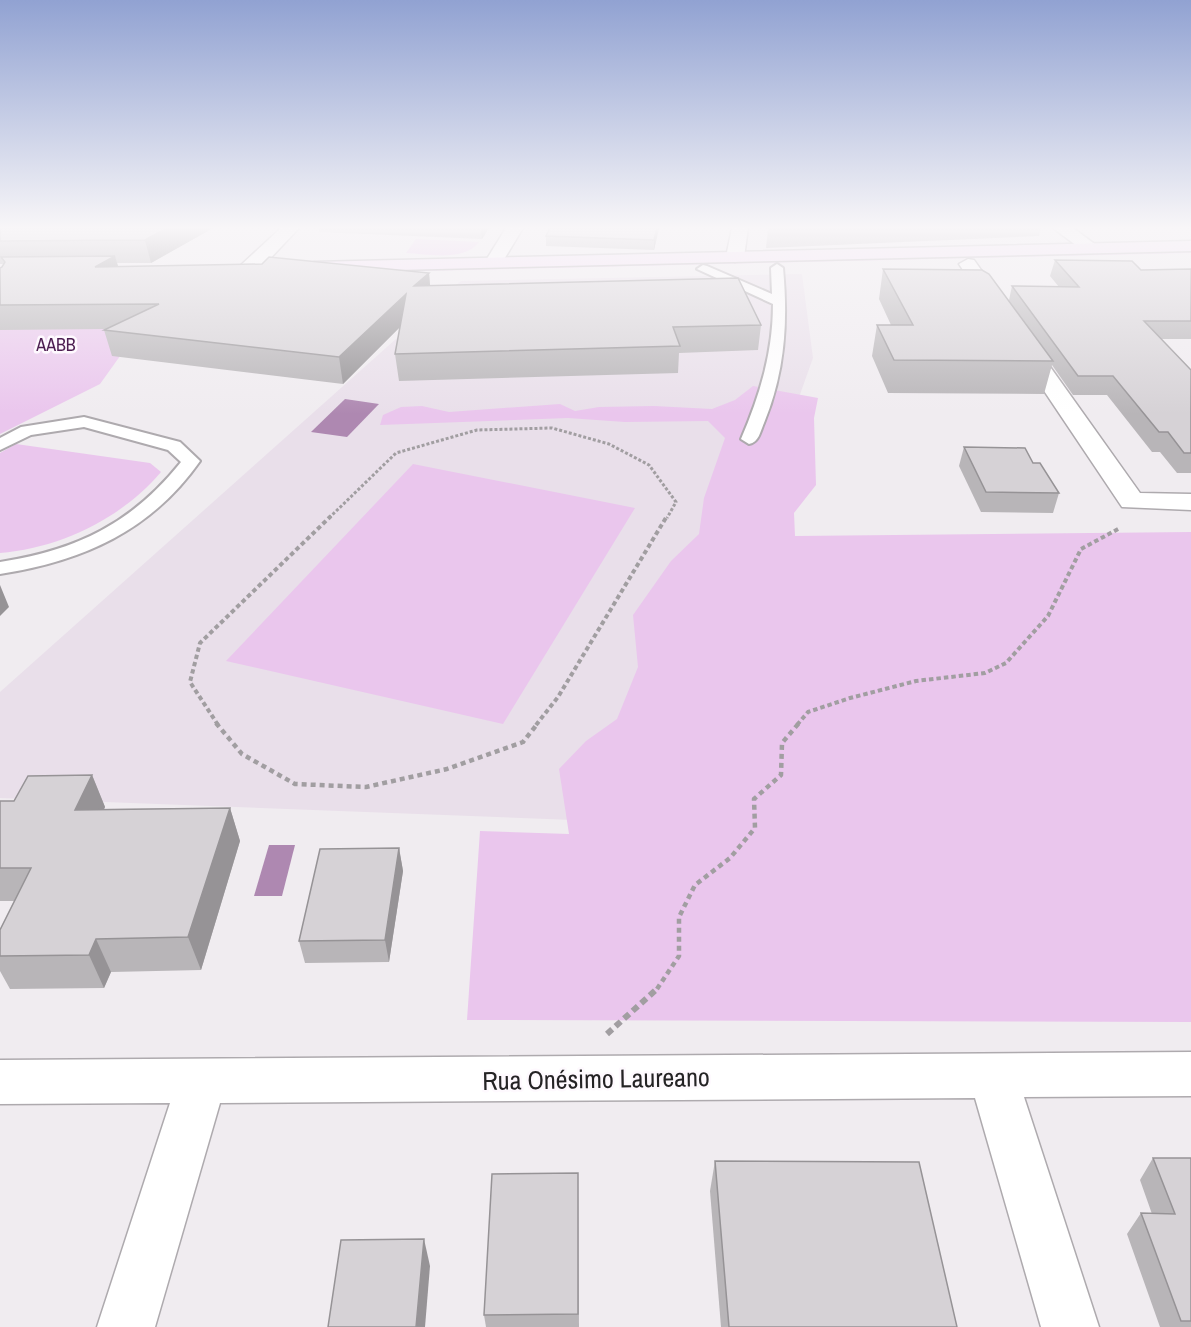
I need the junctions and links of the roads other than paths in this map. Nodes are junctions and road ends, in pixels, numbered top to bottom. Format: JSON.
{"nodes":[{"id":1,"x":752,"y":290,"type":"edge"},
{"id":2,"x":779,"y":290,"type":"edge"},
{"id":3,"x":986,"y":290,"type":"edge"},
{"id":4,"x":780,"y":302,"type":"junction"},
{"id":5,"x":748,"y":439,"type":"dead end"},
{"id":6,"x":0,"y":445,"type":"edge"},
{"id":7,"x":1191,"y":502,"type":"edge"},
{"id":8,"x":0,"y":568,"type":"edge"},
{"id":9,"x":1191,"y":1074,"type":"edge"},
{"id":10,"x":993,"y":1075,"type":"junction"},
{"id":11,"x":202,"y":1081,"type":"junction"},
{"id":12,"x":0,"y":1082,"type":"edge"},
{"id":13,"x":126,"y":1327,"type":"edge"},
{"id":14,"x":1070,"y":1327,"type":"edge"}],
"edges":[{"from":1,"to":4,"type":"lane"},
{"from":2,"to":4,"type":"lane"},
{"from":3,"to":7,"type":"street"},
{"from":4,"to":5,"type":"lane"},
{"from":6,"to":8,"type":"lane"},
{"from":9,"to":10,"type":"street","name":"Rua Onésimo Laureano"},
{"from":10,"to":11,"type":"street","name":"Rua Onésimo Laureano"},
{"from":10,"to":14,"type":"street"},
{"from":11,"to":12,"type":"street","name":"Rua Onésimo Laureano"},
{"from":11,"to":13,"type":"street"}]}
